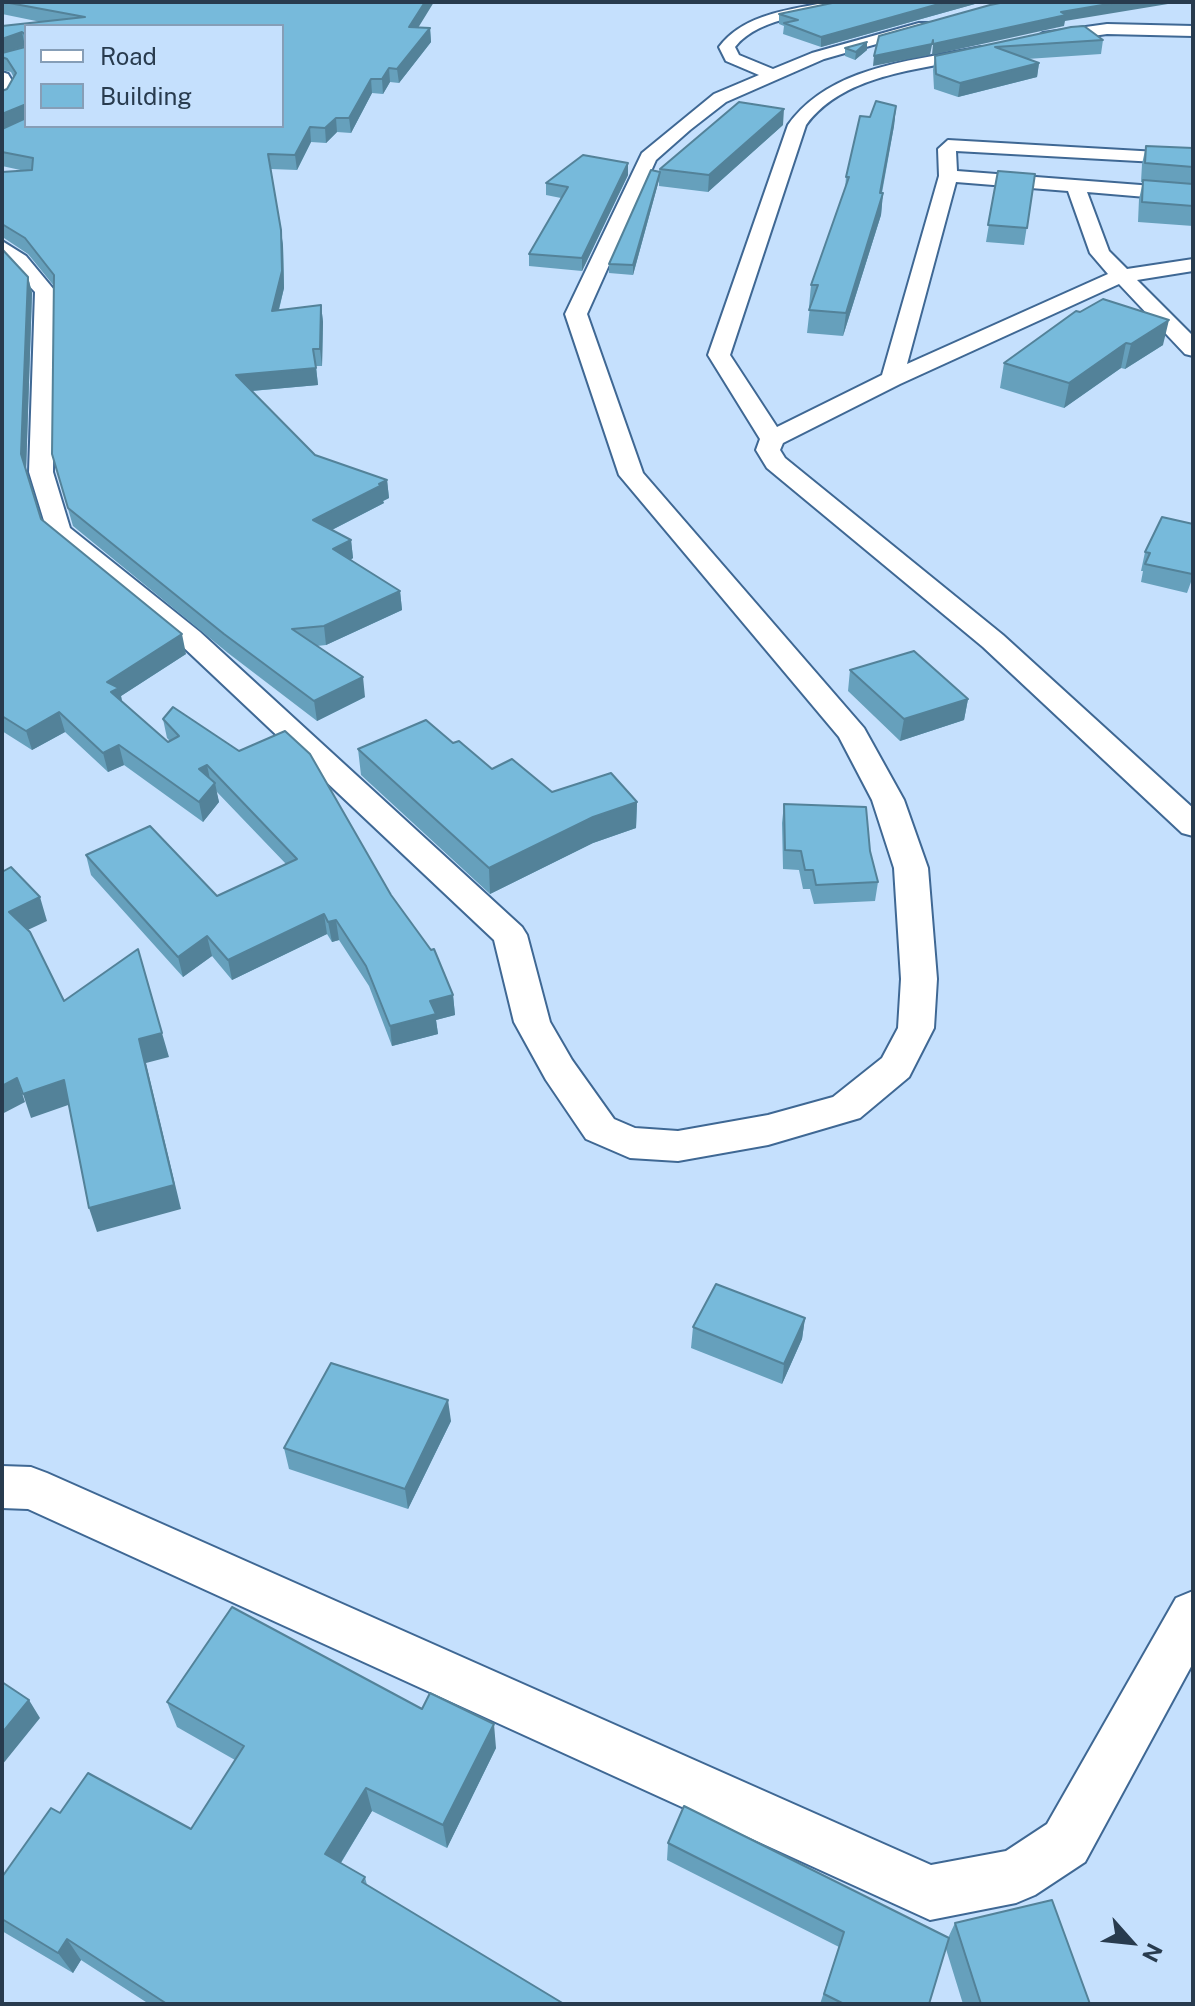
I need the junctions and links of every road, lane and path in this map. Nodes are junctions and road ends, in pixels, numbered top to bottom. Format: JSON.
{"nodes":[{"id":1,"x":852,"y":2,"type":"edge"},
{"id":2,"x":1138,"y":12,"type":"dead end"},
{"id":3,"x":955,"y":17,"type":"edge"},
{"id":4,"x":1184,"y":30,"type":"edge"},
{"id":5,"x":1024,"y":42,"type":"edge"},
{"id":6,"x":994,"y":49,"type":"edge"},
{"id":7,"x":773,"y":75,"type":"junction"},
{"id":8,"x":2,"y":77,"type":"edge"},
{"id":9,"x":2,"y":98,"type":"edge"},
{"id":10,"x":1193,"y":159,"type":"edge"},
{"id":11,"x":948,"y":176,"type":"junction"},
{"id":12,"x":1075,"y":185,"type":"junction"},
{"id":13,"x":1193,"y":195,"type":"edge"},
{"id":14,"x":2,"y":247,"type":"edge"},
{"id":15,"x":1193,"y":265,"type":"edge"},
{"id":16,"x":1120,"y":276,"type":"junction"},
{"id":17,"x":1193,"y":349,"type":"edge"},
{"id":18,"x":892,"y":379,"type":"junction"},
{"id":19,"x":772,"y":439,"type":"junction"},
{"id":20,"x":1193,"y":826,"type":"edge"},
{"id":21,"x":2,"y":1487,"type":"edge"},
{"id":22,"x":1193,"y":1615,"type":"edge"}],
"edges":[{"from":1,"to":7,"type":"street"},
{"from":2,"to":4,"type":"street"},
{"from":3,"to":7,"type":"street"},
{"from":4,"to":5,"type":"street"},
{"from":6,"to":19,"type":"street"},
{"from":7,"to":14,"type":"street"},
{"from":8,"to":9,"type":"street"},
{"from":10,"to":11,"type":"street"},
{"from":11,"to":12,"type":"street"},
{"from":11,"to":18,"type":"street"},
{"from":12,"to":13,"type":"street"},
{"from":12,"to":16,"type":"street"},
{"from":15,"to":16,"type":"street"},
{"from":16,"to":17,"type":"street"},
{"from":16,"to":18,"type":"street"},
{"from":18,"to":19,"type":"street"},
{"from":19,"to":20,"type":"street"},
{"from":21,"to":22,"type":"street"}]}
